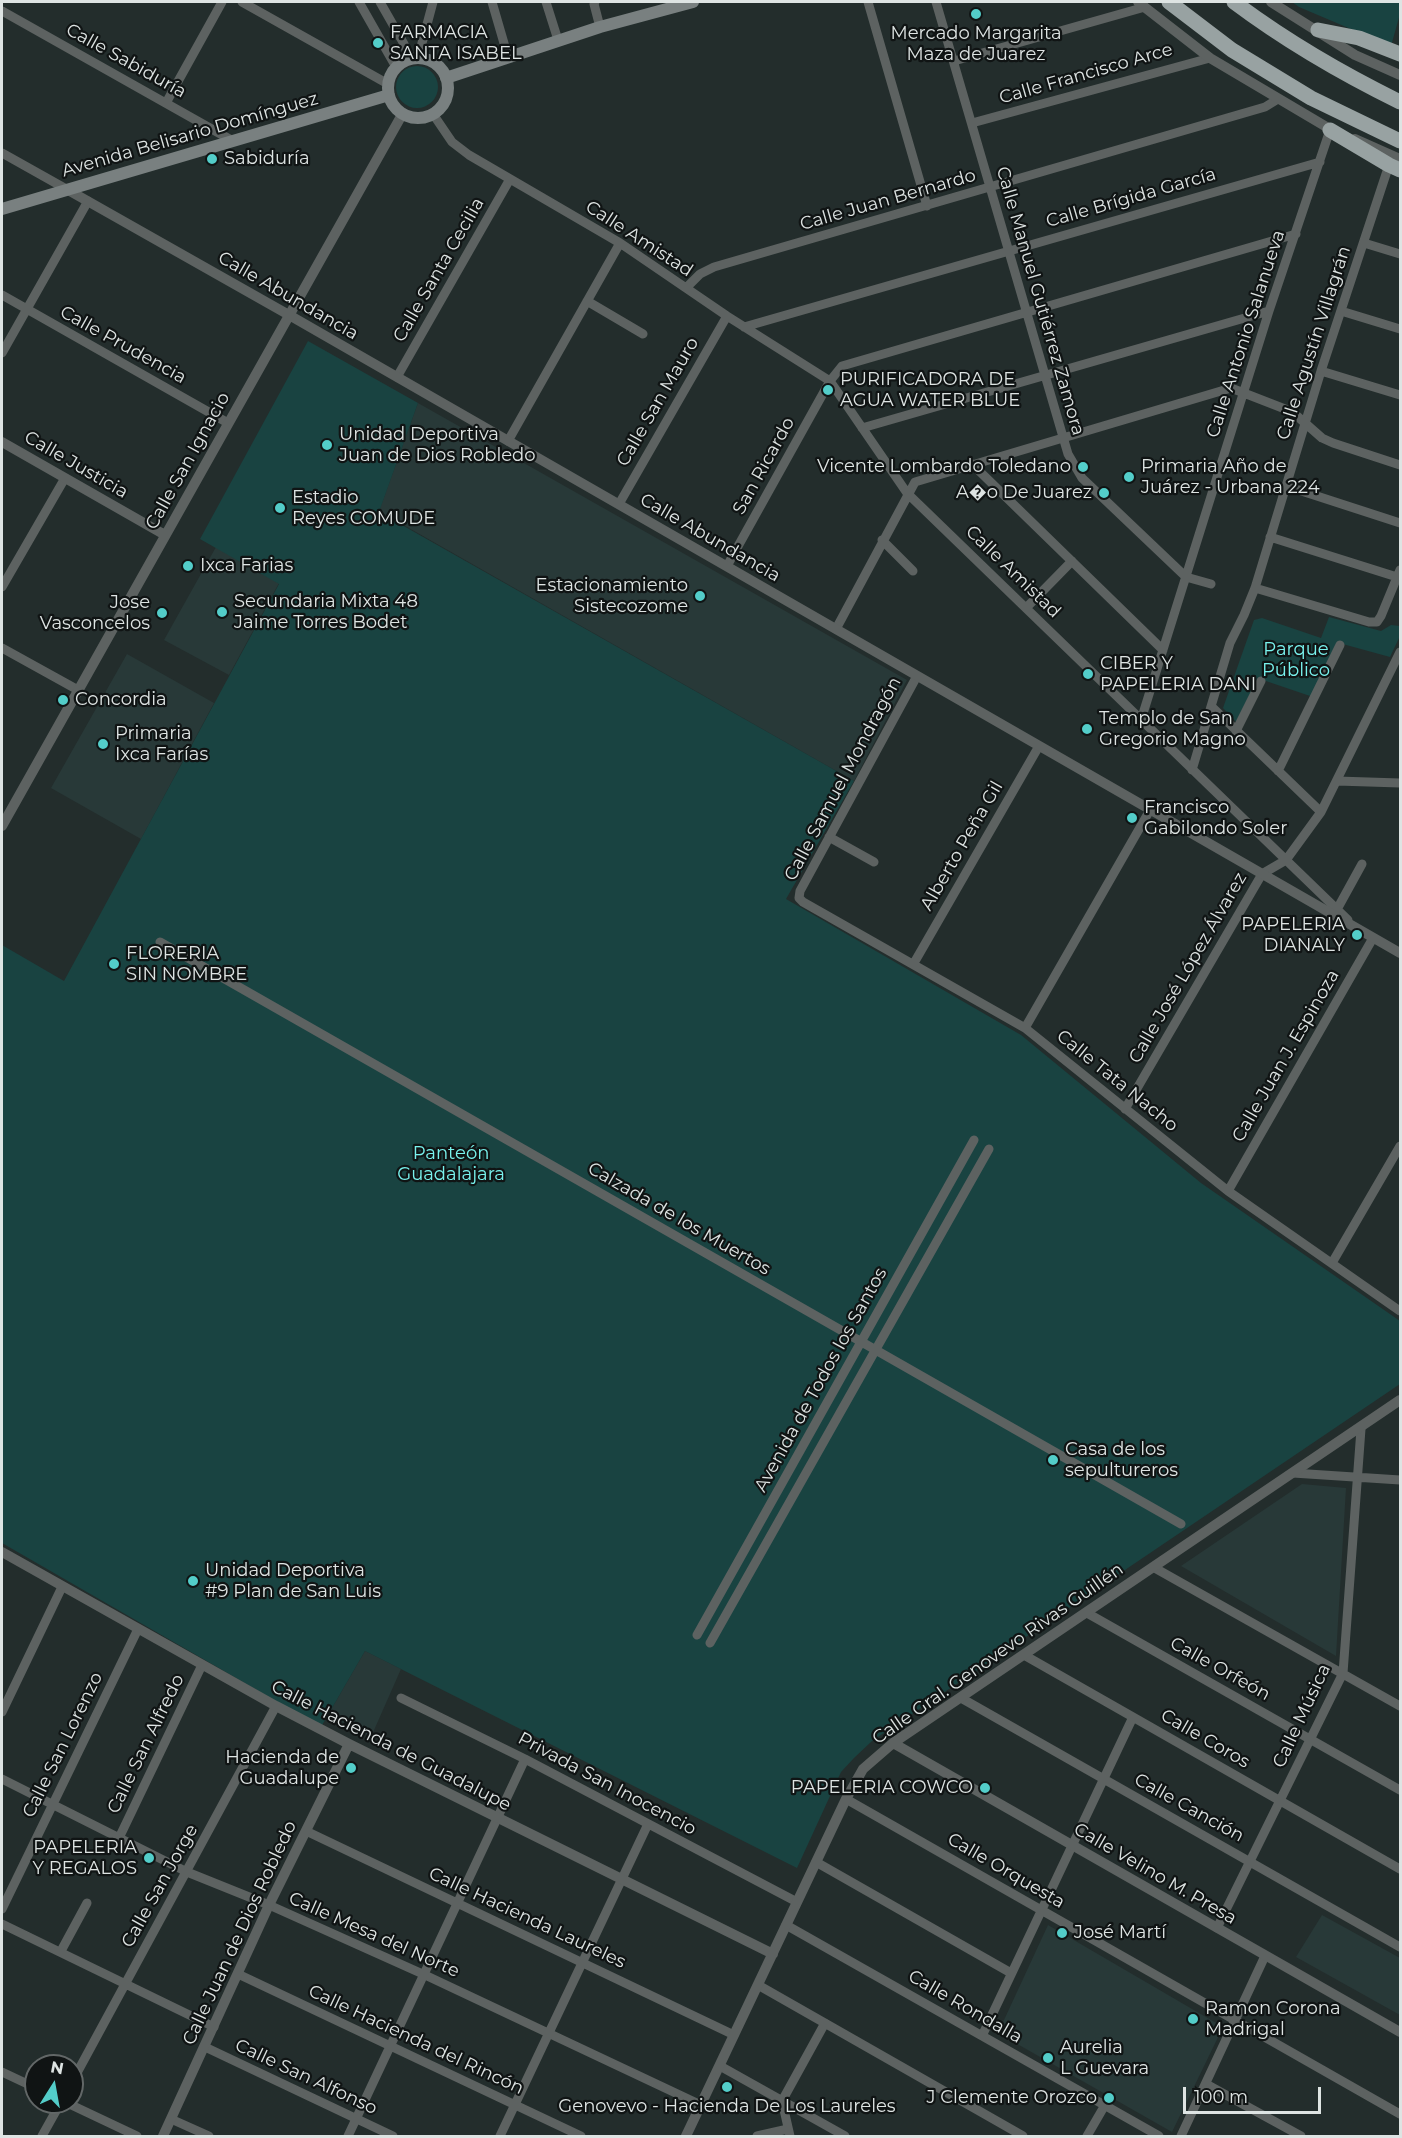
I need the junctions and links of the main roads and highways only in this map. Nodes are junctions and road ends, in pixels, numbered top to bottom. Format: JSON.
{"nodes":[{"id":1,"x":693,"y":2,"type":"edge"},
{"id":2,"x":1168,"y":2,"type":"edge"},
{"id":3,"x":1234,"y":2,"type":"edge"},
{"id":4,"x":1318,"y":30,"type":"road end"},
{"id":5,"x":1401,"y":54,"type":"edge"},
{"id":6,"x":446,"y":78,"type":"junction"},
{"id":7,"x":388,"y":89,"type":"junction"},
{"id":8,"x":1401,"y":102,"type":"edge"},
{"id":9,"x":1330,"y":130,"type":"road end"},
{"id":10,"x":1401,"y":141,"type":"edge"},
{"id":11,"x":1397,"y":165,"type":"edge"},
{"id":12,"x":2,"y":209,"type":"edge"}],
"edges":[{"from":1,"to":6,"type":"main road"},
{"from":2,"to":10,"type":"highway"},
{"from":3,"to":8,"type":"highway"},
{"from":4,"to":5,"type":"highway"},
{"from":6,"to":7,"type":"main road"},
{"from":6,"to":7,"type":"main road"},
{"from":7,"to":12,"type":"main road","name":"Avenida Belisario Domínguez"},
{"from":9,"to":11,"type":"highway"}]}
